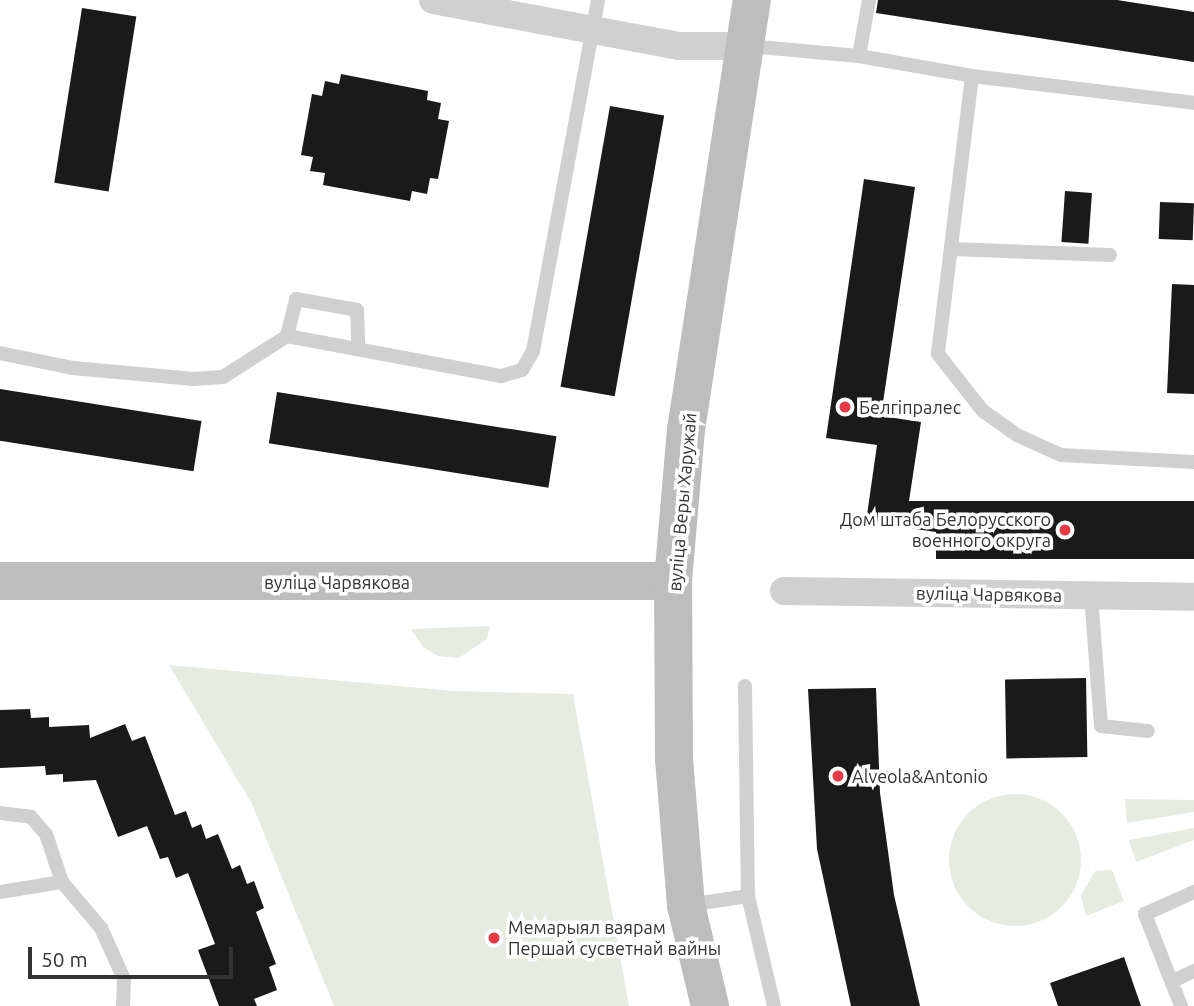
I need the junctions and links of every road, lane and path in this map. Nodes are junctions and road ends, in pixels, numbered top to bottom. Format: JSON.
{"nodes":[{"id":1,"x":433,"y":0,"type":"edge"},
{"id":2,"x":598,"y":0,"type":"edge"},
{"id":3,"x":752,"y":0,"type":"edge"},
{"id":4,"x":869,"y":0,"type":"edge"},
{"id":5,"x":541,"y":9,"type":"edge"},
{"id":6,"x":593,"y":29,"type":"junction"},
{"id":7,"x":746,"y":46,"type":"junction"},
{"id":8,"x":859,"y":56,"type":"junction"},
{"id":9,"x":972,"y":76,"type":"junction"},
{"id":10,"x":1194,"y":103,"type":"edge"},
{"id":11,"x":951,"y":249,"type":"junction"},
{"id":12,"x":1110,"y":255,"type":"dead end"},
{"id":13,"x":287,"y":336,"type":"junction"},
{"id":14,"x":358,"y":348,"type":"junction"},
{"id":15,"x":0,"y":353,"type":"edge"},
{"id":16,"x":1194,"y":462,"type":"edge"},
{"id":17,"x":0,"y":581,"type":"edge"},
{"id":18,"x":673,"y":581,"type":"junction"},
{"id":19,"x":784,"y":591,"type":"dead end"},
{"id":20,"x":1091,"y":596,"type":"junction"},
{"id":21,"x":1194,"y":597,"type":"edge"},
{"id":22,"x":745,"y":686,"type":"dead end"},
{"id":23,"x":1148,"y":732,"type":"dead end"},
{"id":24,"x":0,"y":813,"type":"edge"},
{"id":25,"x":62,"y":883,"type":"junction"},
{"id":26,"x":0,"y":892,"type":"edge"},
{"id":27,"x":1194,"y":892,"type":"edge"},
{"id":28,"x":748,"y":896,"type":"junction"},
{"id":29,"x":686,"y":905,"type":"junction"},
{"id":30,"x":1194,"y":971,"type":"edge"},
{"id":31,"x":1175,"y":980,"type":"junction"},
{"id":32,"x":123,"y":1006,"type":"edge"},
{"id":33,"x":710,"y":1006,"type":"edge"},
{"id":34,"x":774,"y":1006,"type":"edge"},
{"id":35,"x":1181,"y":1006,"type":"edge"}],
"edges":[{"from":1,"to":5,"type":"street"},
{"from":2,"to":6,"type":"lane"},
{"from":3,"to":7,"type":"main road","name":"вуліца Веры Харужай"},
{"from":4,"to":8,"type":"lane"},
{"from":5,"to":6,"type":"street"},
{"from":6,"to":7,"type":"street"},
{"from":6,"to":14,"type":"lane"},
{"from":7,"to":8,"type":"lane"},
{"from":7,"to":18,"type":"main road","name":"вуліца Веры Харужай"},
{"from":8,"to":9,"type":"lane"},
{"from":9,"to":10,"type":"lane"},
{"from":9,"to":11,"type":"lane"},
{"from":11,"to":12,"type":"lane"},
{"from":11,"to":16,"type":"lane"},
{"from":13,"to":14,"type":"lane"},
{"from":13,"to":14,"type":"lane"},
{"from":13,"to":15,"type":"lane"},
{"from":17,"to":18,"type":"main road","name":"вуліца Чарвякова"},
{"from":18,"to":29,"type":"main road","name":"вуліца Веры Харужай"},
{"from":19,"to":20,"type":"street","name":"вуліца Чарвякова"},
{"from":20,"to":21,"type":"street","name":"вуліца Чарвякова"},
{"from":20,"to":23,"type":"lane"},
{"from":22,"to":28,"type":"lane"},
{"from":24,"to":25,"type":"lane"},
{"from":25,"to":26,"type":"lane"},
{"from":25,"to":32,"type":"lane"},
{"from":27,"to":31,"type":"lane"},
{"from":28,"to":29,"type":"lane"},
{"from":28,"to":34,"type":"lane"},
{"from":29,"to":33,"type":"main road","name":"вуліца Веры Харужай"},
{"from":30,"to":31,"type":"lane"},
{"from":31,"to":35,"type":"lane"}]}
